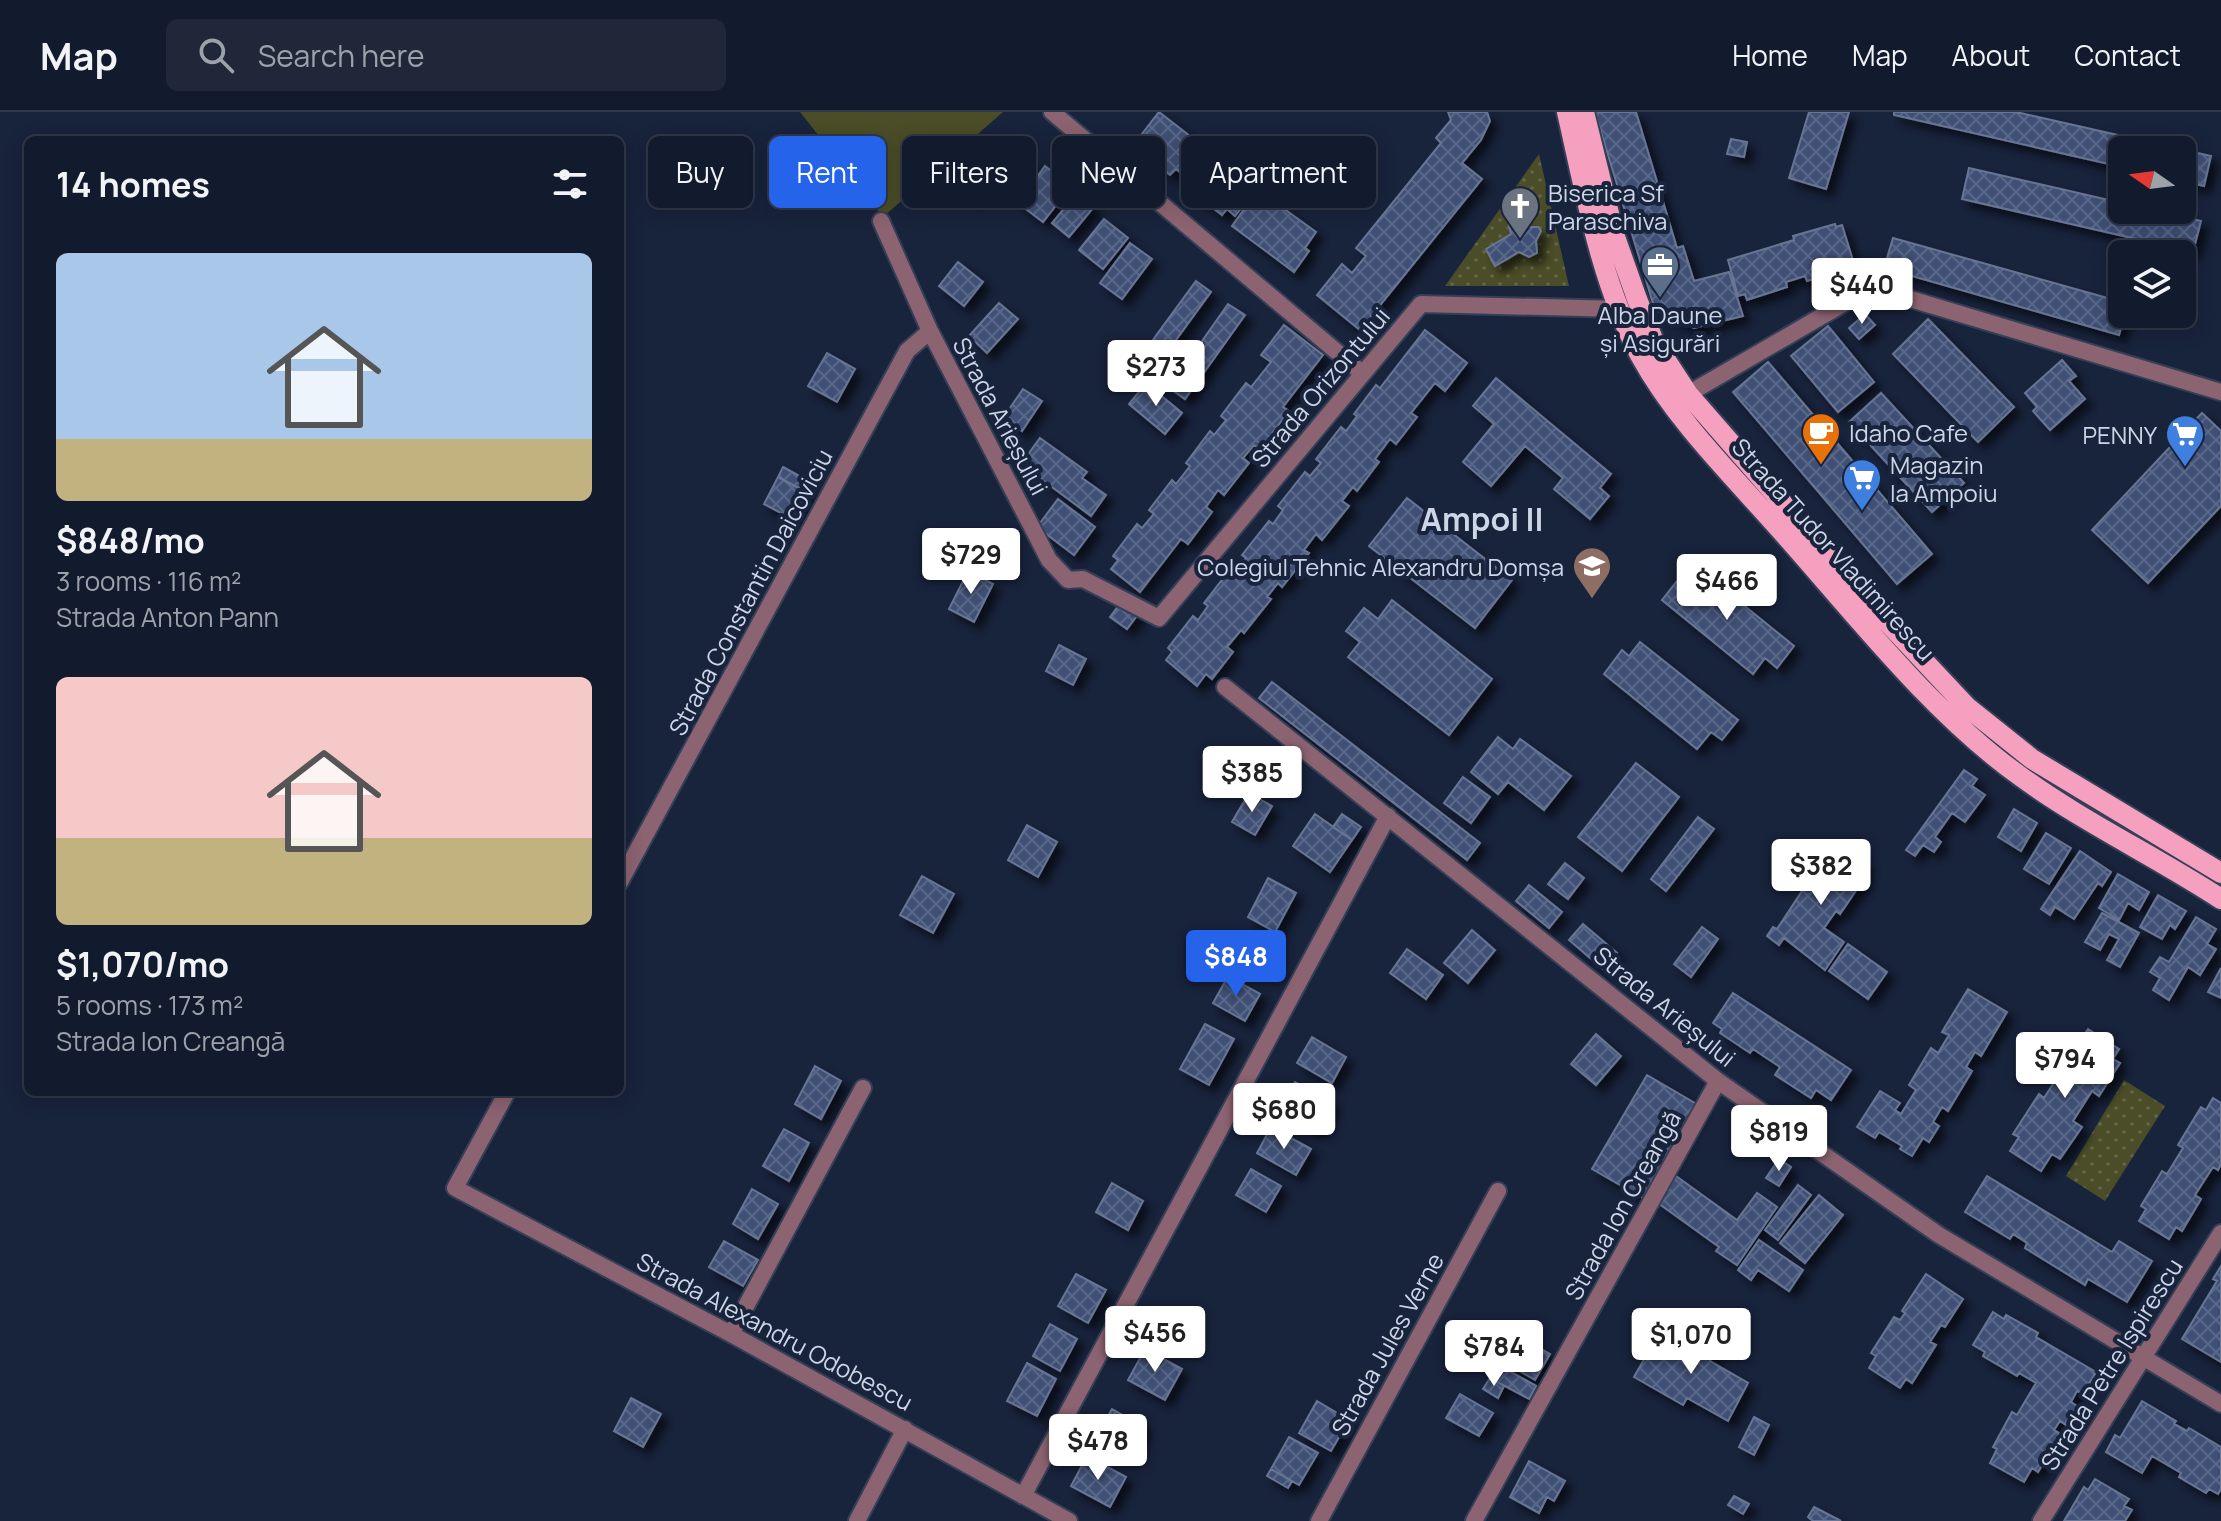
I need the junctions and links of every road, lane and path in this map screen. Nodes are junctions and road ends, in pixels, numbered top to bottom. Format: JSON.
{"nodes":[{"id":1,"x":1052,"y":112,"type":"edge"},
{"id":2,"x":1567,"y":112,"type":"edge"},
{"id":3,"x":1584,"y":112,"type":"edge"},
{"id":4,"x":881,"y":221,"type":"dead end"},
{"id":5,"x":1620,"y":309,"type":"junction"},
{"id":6,"x":930,"y":331,"type":"junction"},
{"id":7,"x":1362,"y":373,"type":"junction"},
{"id":8,"x":2221,"y":392,"type":"edge"},
{"id":9,"x":1688,"y":394,"type":"junction"},
{"id":10,"x":1159,"y":618,"type":"joint"},
{"id":11,"x":1225,"y":687,"type":"dead end"},
{"id":12,"x":1388,"y":816,"type":"junction"},
{"id":13,"x":2221,"y":873,"type":"edge"},
{"id":14,"x":624,"y":875,"type":"edge"},
{"id":15,"x":2221,"y":899,"type":"edge"},
{"id":16,"x":1718,"y":1081,"type":"junction"},
{"id":17,"x":863,"y":1088,"type":"dead end"},
{"id":18,"x":505,"y":1096,"type":"edge"},
{"id":19,"x":1498,"y":1191,"type":"dead end"},
{"id":20,"x":2221,"y":1233,"type":"edge"},
{"id":21,"x":731,"y":1334,"type":"junction"},
{"id":22,"x":2144,"y":1358,"type":"junction"},
{"id":23,"x":2221,"y":1404,"type":"edge"},
{"id":24,"x":905,"y":1429,"type":"junction"},
{"id":25,"x":1023,"y":1496,"type":"junction"},
{"id":26,"x":857,"y":1521,"type":"edge"},
{"id":27,"x":1069,"y":1521,"type":"edge"},
{"id":28,"x":1319,"y":1521,"type":"edge"},
{"id":29,"x":1474,"y":1521,"type":"edge"},
{"id":30,"x":2041,"y":1521,"type":"edge"}],
"edges":[{"from":1,"to":7,"type":"street"},
{"from":2,"to":5,"type":"main road","name":"Strada Tudor Vladimirescu"},
{"from":3,"to":9,"type":"main road","name":"Strada Tudor Vladimirescu"},
{"from":4,"to":6,"type":"street","name":"Strada Arieșului"},
{"from":5,"to":7,"type":"street","name":"Strada Orizontului"},
{"from":5,"to":15,"type":"main road","name":"Strada Tudor Vladimirescu"},
{"from":6,"to":10,"type":"street","name":"Strada Arieșului"},
{"from":6,"to":14,"type":"street","name":"Strada Constantin Daicoviciu"},
{"from":7,"to":10,"type":"street","name":"Strada Orizontului"},
{"from":8,"to":9,"type":"street"},
{"from":9,"to":13,"type":"main road","name":"Strada Tudor Vladimirescu"},
{"from":11,"to":12,"type":"street","name":"Strada Arieșului"},
{"from":12,"to":16,"type":"street","name":"Strada Arieșului"},
{"from":12,"to":25,"type":"street"},
{"from":16,"to":22,"type":"street","name":"Strada Arieșului"},
{"from":16,"to":29,"type":"street","name":"Strada Ion Creangă"},
{"from":17,"to":21,"type":"street"},
{"from":18,"to":21,"type":"street","name":"Strada Alexandru Odobescu"},
{"from":19,"to":28,"type":"street","name":"Strada Jules Verne"},
{"from":20,"to":22,"type":"street","name":"Strada Petre Ispirescu"},
{"from":21,"to":24,"type":"street","name":"Strada Alexandru Odobescu"},
{"from":22,"to":23,"type":"street","name":"Strada Arieșului"},
{"from":22,"to":30,"type":"street","name":"Strada Petre Ispirescu"},
{"from":24,"to":25,"type":"street","name":"Strada Alexandru Odobescu"},
{"from":24,"to":26,"type":"street"},
{"from":25,"to":27,"type":"street","name":"Strada Alexandru Odobescu"}]}
